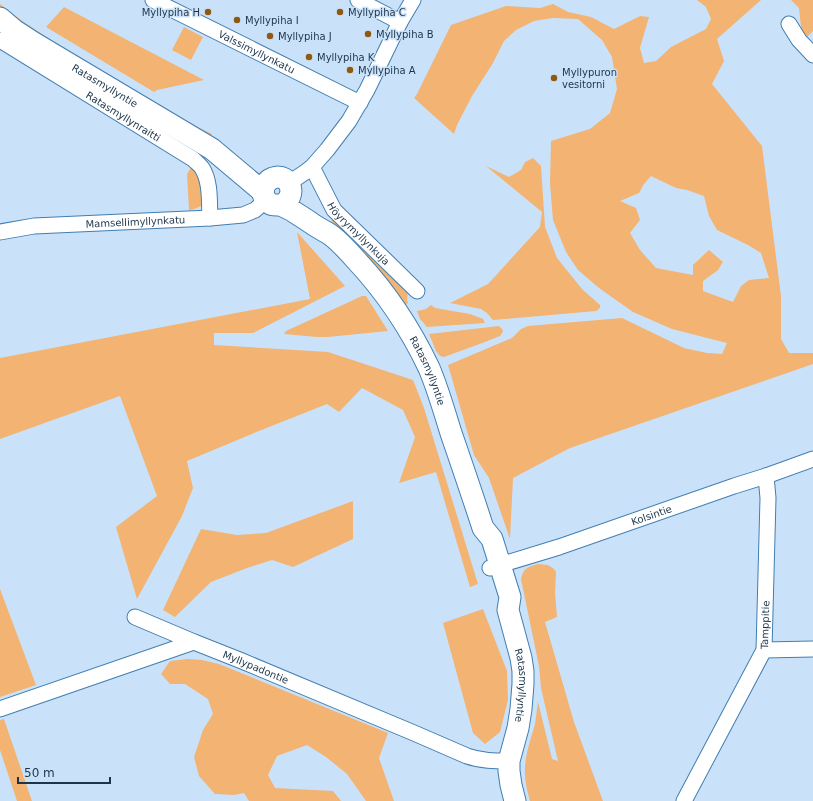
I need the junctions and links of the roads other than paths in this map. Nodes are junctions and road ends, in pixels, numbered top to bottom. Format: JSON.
{"nodes":[{"id":1,"x":153,"y":0,"type":"edge"},
{"id":2,"x":358,"y":0,"type":"edge"},
{"id":3,"x":413,"y":0,"type":"edge"},
{"id":4,"x":0,"y":18,"type":"edge"},
{"id":5,"x":400,"y":22,"type":"junction"},
{"id":6,"x":789,"y":24,"type":"dead end"},
{"id":7,"x":0,"y":40,"type":"edge"},
{"id":8,"x":813,"y":55,"type":"edge"},
{"id":9,"x":360,"y":103,"type":"junction"},
{"id":10,"x":312,"y":166,"type":"junction"},
{"id":11,"x":277,"y":192,"type":"junction"},
{"id":12,"x":210,"y":218,"type":"junction"},
{"id":13,"x":0,"y":232,"type":"edge"},
{"id":14,"x":417,"y":291,"type":"dead end"},
{"id":15,"x":813,"y":459,"type":"edge"},
{"id":16,"x":766,"y":476,"type":"junction"},
{"id":17,"x":495,"y":567,"type":"junction"},
{"id":18,"x":135,"y":617,"type":"dead end"},
{"id":19,"x":194,"y":642,"type":"junction"},
{"id":20,"x":813,"y":649,"type":"edge"},
{"id":21,"x":764,"y":650,"type":"junction"},
{"id":22,"x":0,"y":709,"type":"edge"},
{"id":23,"x":510,"y":760,"type":"junction"},
{"id":24,"x":515,"y":801,"type":"edge"},
{"id":25,"x":684,"y":801,"type":"edge"}],
"edges":[{"from":1,"to":9,"type":"street","name":"Valssimyllynkatu"},
{"from":2,"to":5,"type":"street"},
{"from":3,"to":5,"type":"street"},
{"from":4,"to":11,"type":"main road","name":"Ratasmyllyntie"},
{"from":5,"to":9,"type":"street"},
{"from":6,"to":8,"type":"street"},
{"from":7,"to":12,"type":"street","name":"Ratasmyllynraitti"},
{"from":9,"to":10,"type":"street"},
{"from":10,"to":11,"type":"street"},
{"from":10,"to":14,"type":"street","name":"Höyrymyllynkuja"},
{"from":11,"to":12,"type":"street","name":"Mamsellimyllynkatu"},
{"from":11,"to":17,"type":"main road","name":"Ratasmyllyntie"},
{"from":12,"to":13,"type":"street","name":"Mamsellimyllynkatu"},
{"from":15,"to":16,"type":"street","name":"Kolsintie"},
{"from":16,"to":17,"type":"street","name":"Kolsintie"},
{"from":16,"to":21,"type":"street","name":"Tamppitie"},
{"from":17,"to":23,"type":"main road","name":"Ratasmyllyntie"},
{"from":18,"to":19,"type":"street","name":"Myllypadontie"},
{"from":19,"to":22,"type":"street"},
{"from":19,"to":23,"type":"street","name":"Myllypadontie"},
{"from":20,"to":21,"type":"street"},
{"from":21,"to":25,"type":"street","name":"Tamppitie"},
{"from":23,"to":24,"type":"main road","name":"Ratasmyllyntie"}]}
